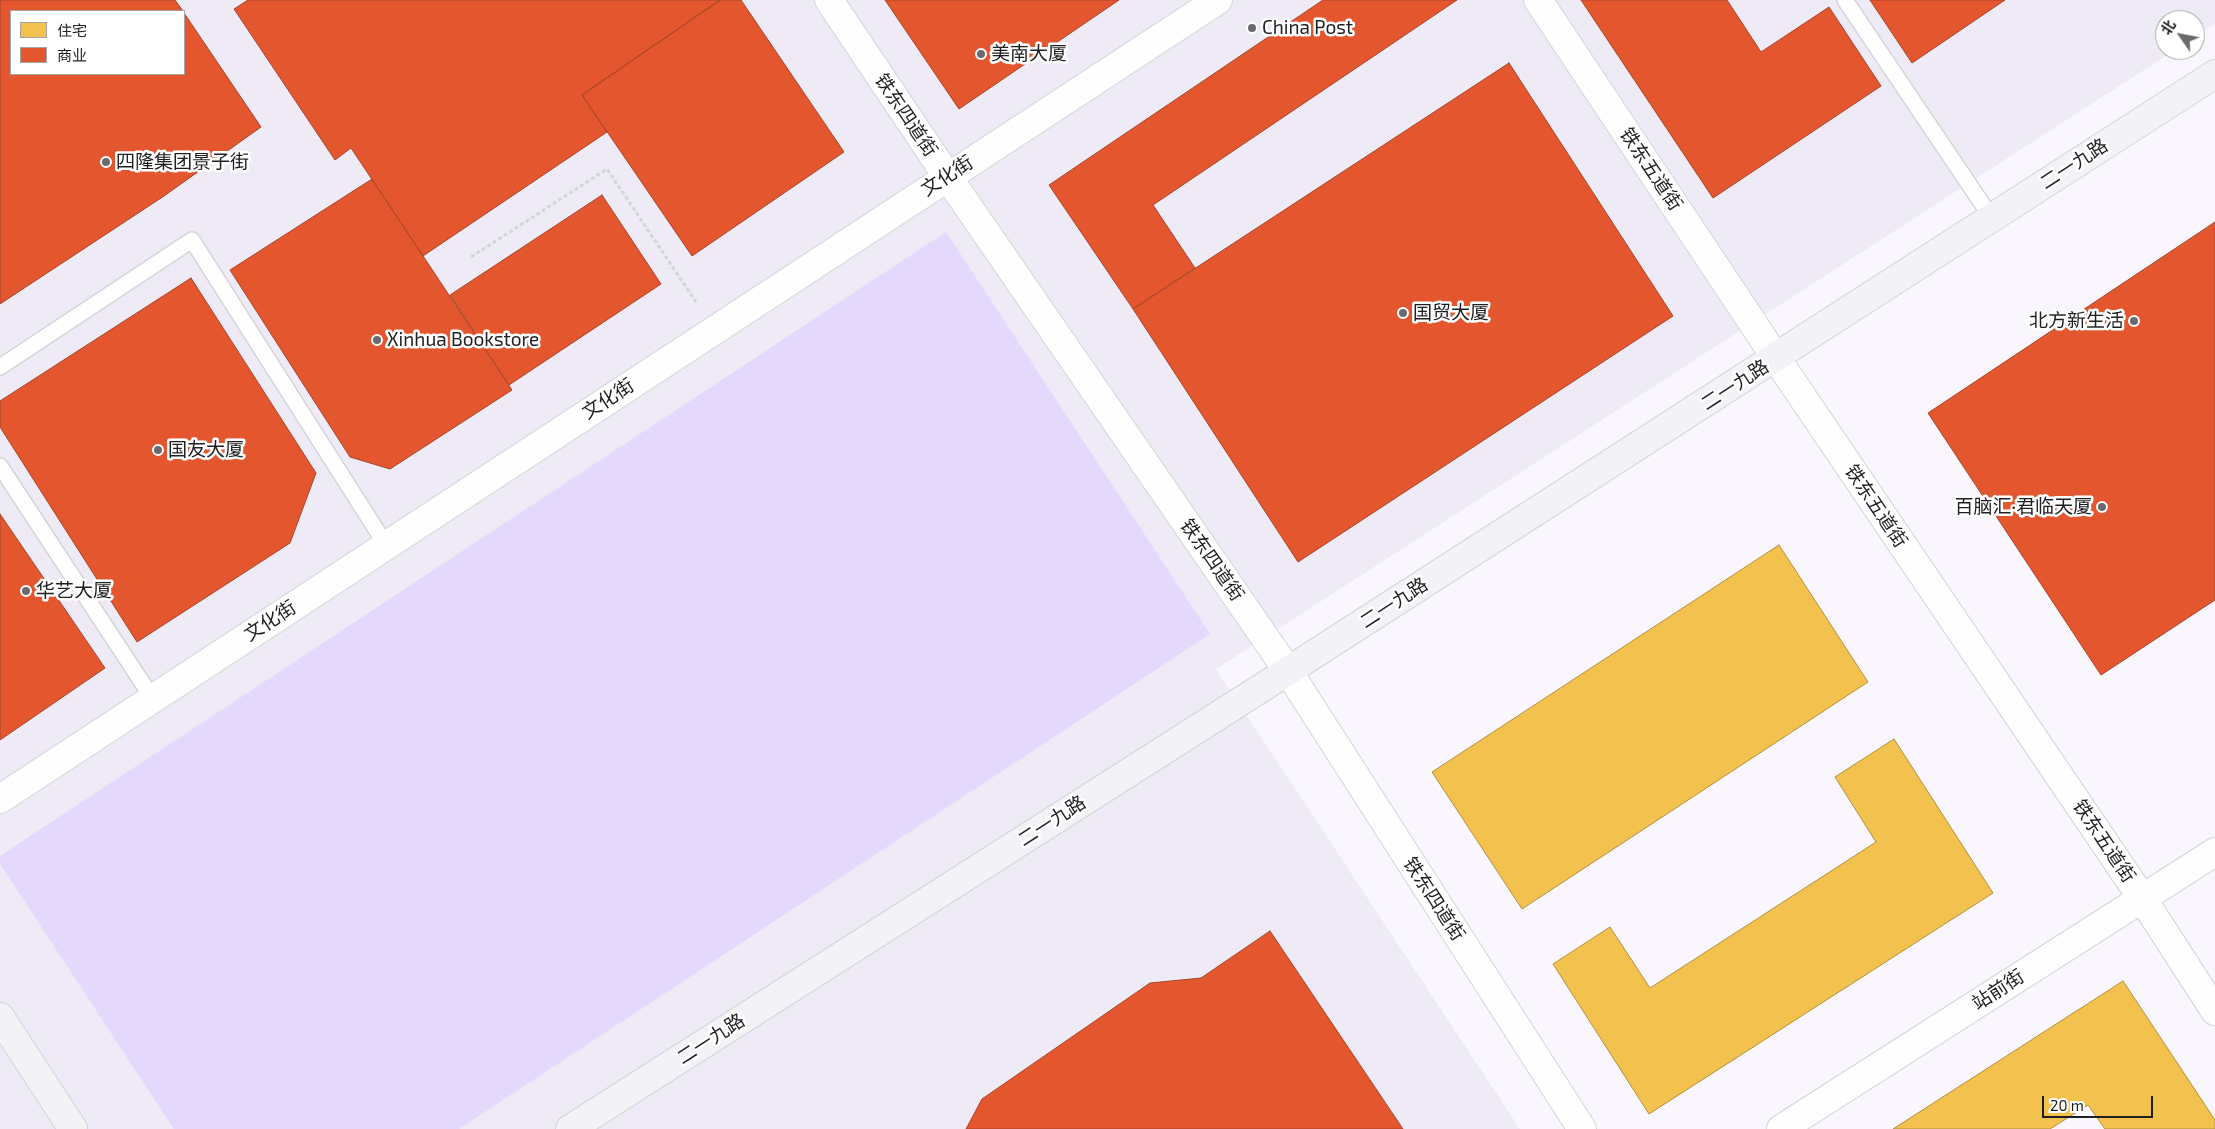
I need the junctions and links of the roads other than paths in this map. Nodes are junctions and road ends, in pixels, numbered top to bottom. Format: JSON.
{"nodes":[{"id":1,"x":829,"y":0,"type":"edge"},
{"id":2,"x":1218,"y":0,"type":"edge"},
{"id":3,"x":1538,"y":0,"type":"edge"},
{"id":4,"x":1845,"y":0,"type":"edge"},
{"id":5,"x":2215,"y":74,"type":"edge"},
{"id":6,"x":947,"y":176,"type":"junction"},
{"id":7,"x":1991,"y":218,"type":"junction"},
{"id":8,"x":1776,"y":358,"type":"junction"},
{"id":9,"x":0,"y":366,"type":"edge"},
{"id":10,"x":0,"y":466,"type":"edge"},
{"id":11,"x":386,"y":545,"type":"junction"},
{"id":12,"x":1288,"y":671,"type":"junction"},
{"id":13,"x":153,"y":698,"type":"junction"},
{"id":14,"x":0,"y":799,"type":"edge"},
{"id":15,"x":2215,"y":852,"type":"edge"},
{"id":16,"x":2142,"y":898,"type":"junction"},
{"id":17,"x":2215,"y":1011,"type":"edge"},
{"id":18,"x":0,"y":1017,"type":"edge"},
{"id":19,"x":73,"y":1129,"type":"edge"},
{"id":20,"x":570,"y":1129,"type":"edge"},
{"id":21,"x":1582,"y":1129,"type":"edge"},
{"id":22,"x":1781,"y":1129,"type":"edge"}],
"edges":[{"from":1,"to":6,"type":"street","name":"铁东四道街"},
{"from":2,"to":6,"type":"street","name":"文化街"},
{"from":3,"to":8,"type":"street","name":"铁东五道街"},
{"from":4,"to":7,"type":"lane"},
{"from":5,"to":7,"type":"main road","name":"二一九路"},
{"from":6,"to":11,"type":"street","name":"文化街"},
{"from":6,"to":12,"type":"street","name":"铁东四道街"},
{"from":7,"to":8,"type":"main road","name":"二一九路"},
{"from":8,"to":12,"type":"main road","name":"二一九路"},
{"from":8,"to":16,"type":"street","name":"铁东五道街"},
{"from":9,"to":11,"type":"lane"},
{"from":10,"to":13,"type":"lane"},
{"from":11,"to":13,"type":"street","name":"文化街"},
{"from":12,"to":20,"type":"main road","name":"二一九路"},
{"from":12,"to":21,"type":"street","name":"铁东四道街"},
{"from":13,"to":14,"type":"street","name":"文化街"},
{"from":15,"to":16,"type":"street","name":"站前街"},
{"from":16,"to":17,"type":"street","name":"铁东五道街"},
{"from":16,"to":22,"type":"street","name":"站前街"},
{"from":18,"to":19,"type":"main road"}]}
